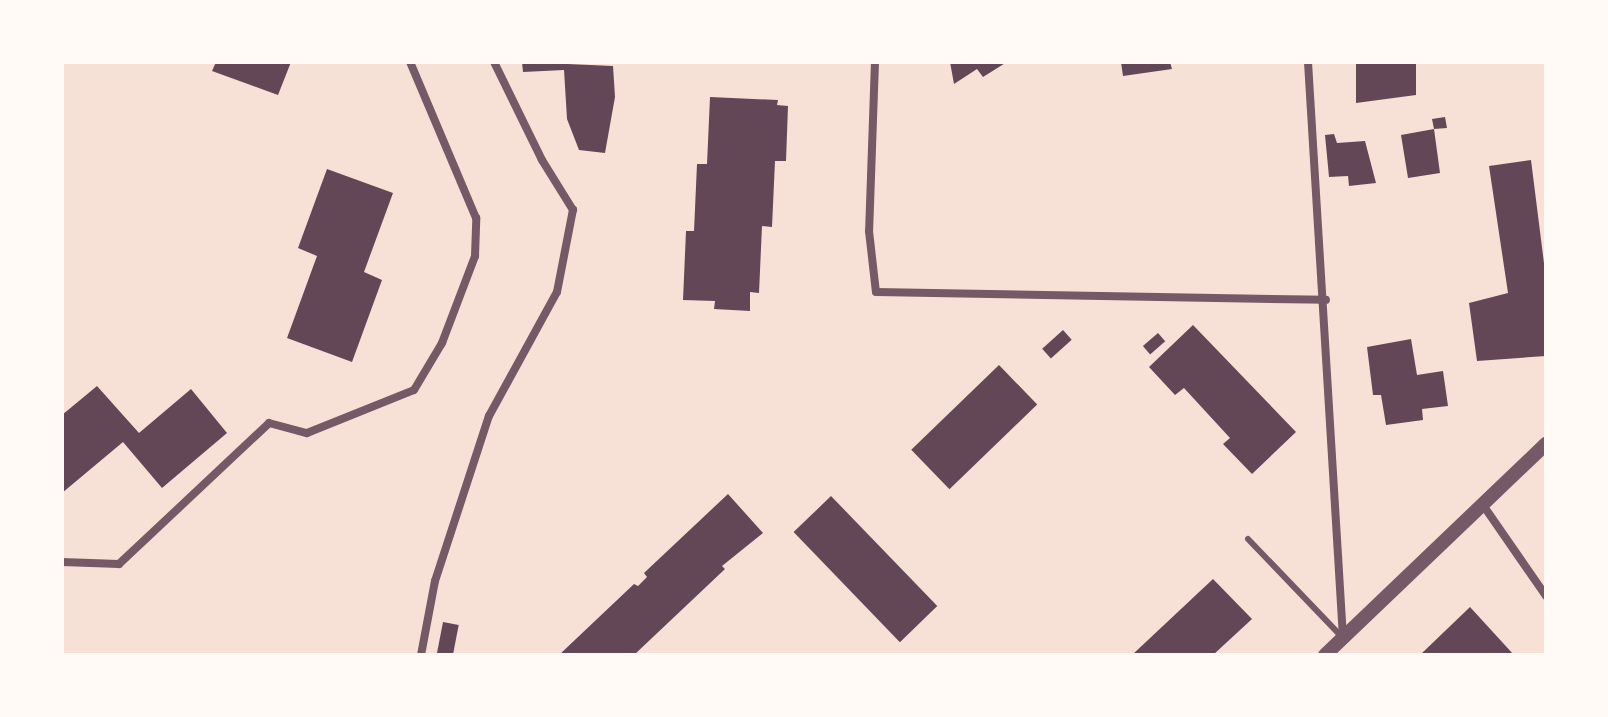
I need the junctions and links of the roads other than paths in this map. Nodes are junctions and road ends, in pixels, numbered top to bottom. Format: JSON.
{"nodes":[{"id":1,"x":410,"y":62,"type":"edge"},
{"id":2,"x":494,"y":62,"type":"edge"},
{"id":3,"x":875,"y":62,"type":"edge"},
{"id":4,"x":1308,"y":62,"type":"edge"},
{"id":5,"x":1326,"y":300,"type":"junction"},
{"id":6,"x":1546,"y":444,"type":"edge"},
{"id":7,"x":1483,"y":505,"type":"junction"},
{"id":8,"x":1248,"y":539,"type":"dead end"},
{"id":9,"x":62,"y":562,"type":"edge"},
{"id":10,"x":1546,"y":596,"type":"edge"},
{"id":11,"x":1343,"y":638,"type":"junction"},
{"id":12,"x":421,"y":655,"type":"edge"},
{"id":13,"x":1325,"y":655,"type":"edge"}],
"edges":[{"from":1,"to":9,"type":"street"},
{"from":2,"to":12,"type":"street"},
{"from":3,"to":5,"type":"street"},
{"from":4,"to":5,"type":"street"},
{"from":5,"to":11,"type":"street"},
{"from":6,"to":7,"type":"street"},
{"from":7,"to":10,"type":"street"},
{"from":7,"to":11,"type":"street"},
{"from":8,"to":11,"type":"lane"},
{"from":11,"to":13,"type":"street"}]}
